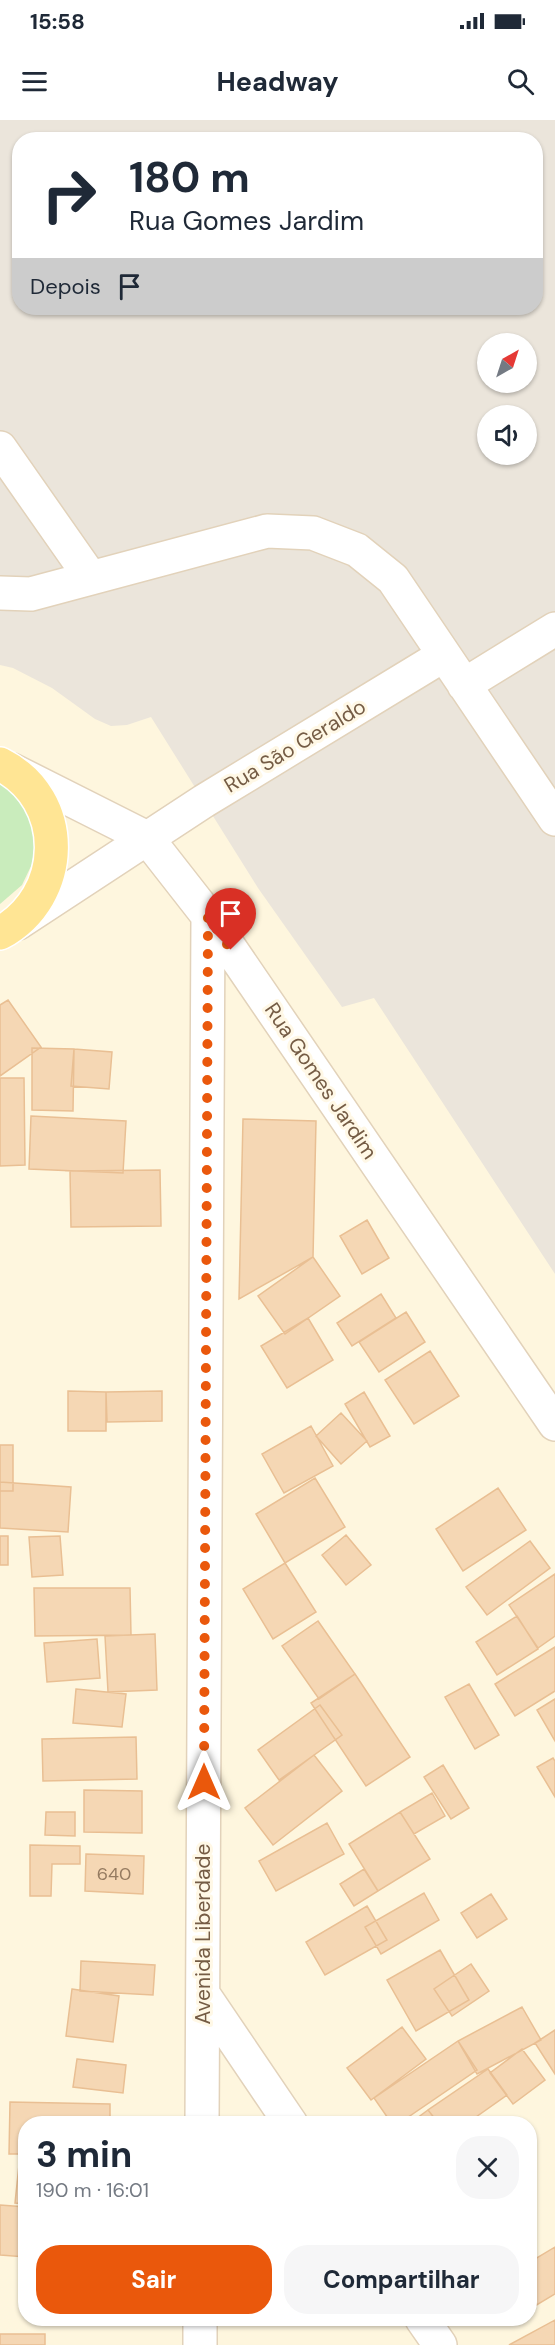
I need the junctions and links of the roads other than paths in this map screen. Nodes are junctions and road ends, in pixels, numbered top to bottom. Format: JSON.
{"nodes":[{"id":1,"x":0,"y":448,"type":"edge"},
{"id":2,"x":91,"y":578,"type":"junction"},
{"id":3,"x":0,"y":593,"type":"edge"},
{"id":4,"x":555,"y":629,"type":"edge"},
{"id":5,"x":444,"y":655,"type":"junction"},
{"id":6,"x":464,"y":685,"type":"junction"},
{"id":7,"x":6,"y":767,"type":"edge"},
{"id":8,"x":555,"y":819,"type":"edge"},
{"id":9,"x":147,"y":838,"type":"junction"},
{"id":10,"x":208,"y":916,"type":"junction"},
{"id":11,"x":7,"y":929,"type":"edge"},
{"id":12,"x":555,"y":1424,"type":"edge"},
{"id":13,"x":203,"y":1994,"type":"junction"},
{"id":14,"x":202,"y":2116,"type":"edge"},
{"id":15,"x":286,"y":2116,"type":"edge"},
{"id":16,"x":200,"y":2326,"type":"edge"},
{"id":17,"x":427,"y":2326,"type":"edge"},
{"id":18,"x":200,"y":2345,"type":"edge"},
{"id":19,"x":440,"y":2345,"type":"edge"}],
"edges":[{"from":1,"to":2,"type":"street"},
{"from":2,"to":3,"type":"street"},
{"from":2,"to":5,"type":"street"},
{"from":4,"to":6,"type":"street"},
{"from":5,"to":6,"type":"street"},
{"from":5,"to":9,"type":"street","name":"Rua São Geraldo"},
{"from":6,"to":8,"type":"street"},
{"from":7,"to":9,"type":"street","name":"Rua Gomes Jardim"},
{"from":7,"to":11,"type":"main road"},
{"from":9,"to":10,"type":"street","name":"Rua Gomes Jardim"},
{"from":9,"to":11,"type":"street","name":"Rua São Geraldo"},
{"from":10,"to":12,"type":"street","name":"Rua Gomes Jardim"},
{"from":10,"to":13,"type":"street","name":"Avenida Liberdade"},
{"from":13,"to":14,"type":"street","name":"Avenida Liberdade"},
{"from":13,"to":15,"type":"street"},
{"from":16,"to":18,"type":"street"},
{"from":17,"to":19,"type":"street"}]}
